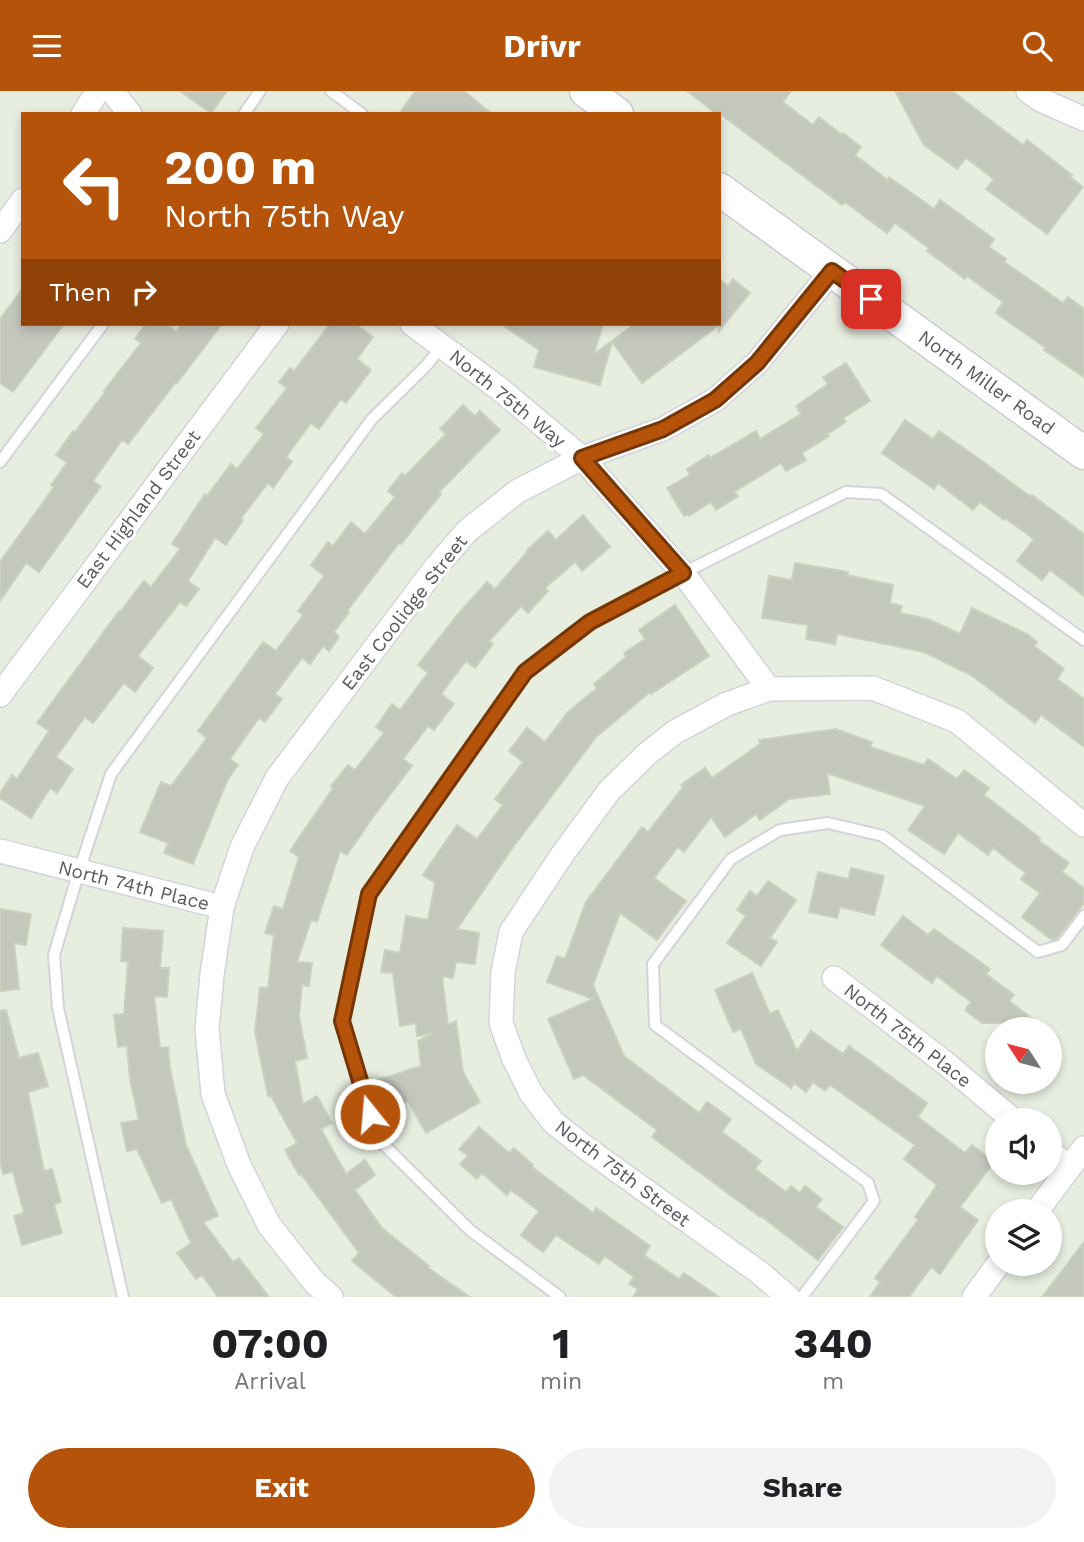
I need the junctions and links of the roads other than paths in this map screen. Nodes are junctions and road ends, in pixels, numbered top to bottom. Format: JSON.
{"nodes":[{"id":1,"x":98,"y":91,"type":"edge"},
{"id":2,"x":112,"y":91,"type":"edge"},
{"id":3,"x":260,"y":91,"type":"edge"},
{"id":4,"x":331,"y":91,"type":"edge"},
{"id":5,"x":586,"y":91,"type":"edge"},
{"id":6,"x":1028,"y":91,"type":"edge"},
{"id":7,"x":84,"y":112,"type":"edge"},
{"id":8,"x":128,"y":112,"type":"edge"},
{"id":9,"x":245,"y":112,"type":"edge"},
{"id":10,"x":359,"y":112,"type":"edge"},
{"id":11,"x":614,"y":112,"type":"edge"},
{"id":12,"x":1084,"y":119,"type":"edge"},
{"id":13,"x":721,"y":189,"type":"edge"},
{"id":14,"x":21,"y":203,"type":"edge"},
{"id":15,"x":0,"y":231,"type":"edge"},
{"id":16,"x":832,"y":271,"type":"junction"},
{"id":17,"x":102,"y":326,"type":"edge"},
{"id":18,"x":276,"y":326,"type":"edge"},
{"id":19,"x":415,"y":326,"type":"edge"},
{"id":20,"x":442,"y":346,"type":"junction"},
{"id":21,"x":1084,"y":453,"type":"edge"},
{"id":22,"x":582,"y":458,"type":"junction"},
{"id":23,"x":0,"y":462,"type":"edge"},
{"id":24,"x":683,"y":573,"type":"junction"},
{"id":25,"x":1084,"y":640,"type":"edge"},
{"id":26,"x":769,"y":689,"type":"junction"},
{"id":27,"x":0,"y":695,"type":"edge"},
{"id":28,"x":1084,"y":825,"type":"edge"},
{"id":29,"x":0,"y":851,"type":"edge"},
{"id":30,"x":79,"y":871,"type":"junction"},
{"id":31,"x":222,"y":907,"type":"junction"},
{"id":32,"x":1084,"y":916,"type":"edge"},
{"id":33,"x":834,"y":978,"type":"dead end"},
{"id":34,"x":999,"y":1108,"type":"edge"},
{"id":35,"x":1084,"y":1148,"type":"edge"},
{"id":36,"x":1062,"y":1162,"type":"edge"},
{"id":37,"x":1069,"y":1168,"type":"junction"},
{"id":38,"x":1046,"y":1199,"type":"edge"},
{"id":39,"x":989,"y":1276,"type":"edge"},
{"id":40,"x":123,"y":1297,"type":"edge"},
{"id":41,"x":331,"y":1297,"type":"edge"},
{"id":42,"x":560,"y":1297,"type":"edge"},
{"id":43,"x":788,"y":1297,"type":"edge"},
{"id":44,"x":802,"y":1297,"type":"edge"},
{"id":45,"x":974,"y":1297,"type":"edge"}],
"edges":[{"from":1,"to":7,"type":"street"},
{"from":2,"to":8,"type":"street"},
{"from":3,"to":9,"type":"lane"},
{"from":4,"to":10,"type":"lane"},
{"from":5,"to":11,"type":"street"},
{"from":6,"to":12,"type":"street"},
{"from":13,"to":16,"type":"street","name":"North Miller Road"},
{"from":14,"to":15,"type":"street"},
{"from":16,"to":21,"type":"street","name":"North Miller Road"},
{"from":16,"to":22,"type":"street","name":"East Coolidge Street"},
{"from":17,"to":23,"type":"lane"},
{"from":18,"to":27,"type":"street","name":"East Highland Street"},
{"from":19,"to":20,"type":"street","name":"North 75th Way"},
{"from":20,"to":22,"type":"street","name":"North 75th Way"},
{"from":20,"to":30,"type":"lane"},
{"from":22,"to":24,"type":"street","name":"North 75th Way"},
{"from":22,"to":31,"type":"street","name":"East Coolidge Street"},
{"from":24,"to":25,"type":"lane"},
{"from":24,"to":26,"type":"street","name":"North 75th Way"},
{"from":24,"to":42,"type":"lane"},
{"from":26,"to":28,"type":"street"},
{"from":26,"to":43,"type":"street","name":"North 75th Street"},
{"from":29,"to":30,"type":"street","name":"North 74th Place"},
{"from":30,"to":31,"type":"street","name":"North 74th Place"},
{"from":30,"to":40,"type":"lane"},
{"from":31,"to":41,"type":"street","name":"North 74th Place"},
{"from":32,"to":44,"type":"lane"},
{"from":33,"to":34,"type":"street","name":"North 75th Place"},
{"from":35,"to":37,"type":"street"},
{"from":36,"to":37,"type":"street"},
{"from":37,"to":38,"type":"street"},
{"from":39,"to":45,"type":"street"}]}
